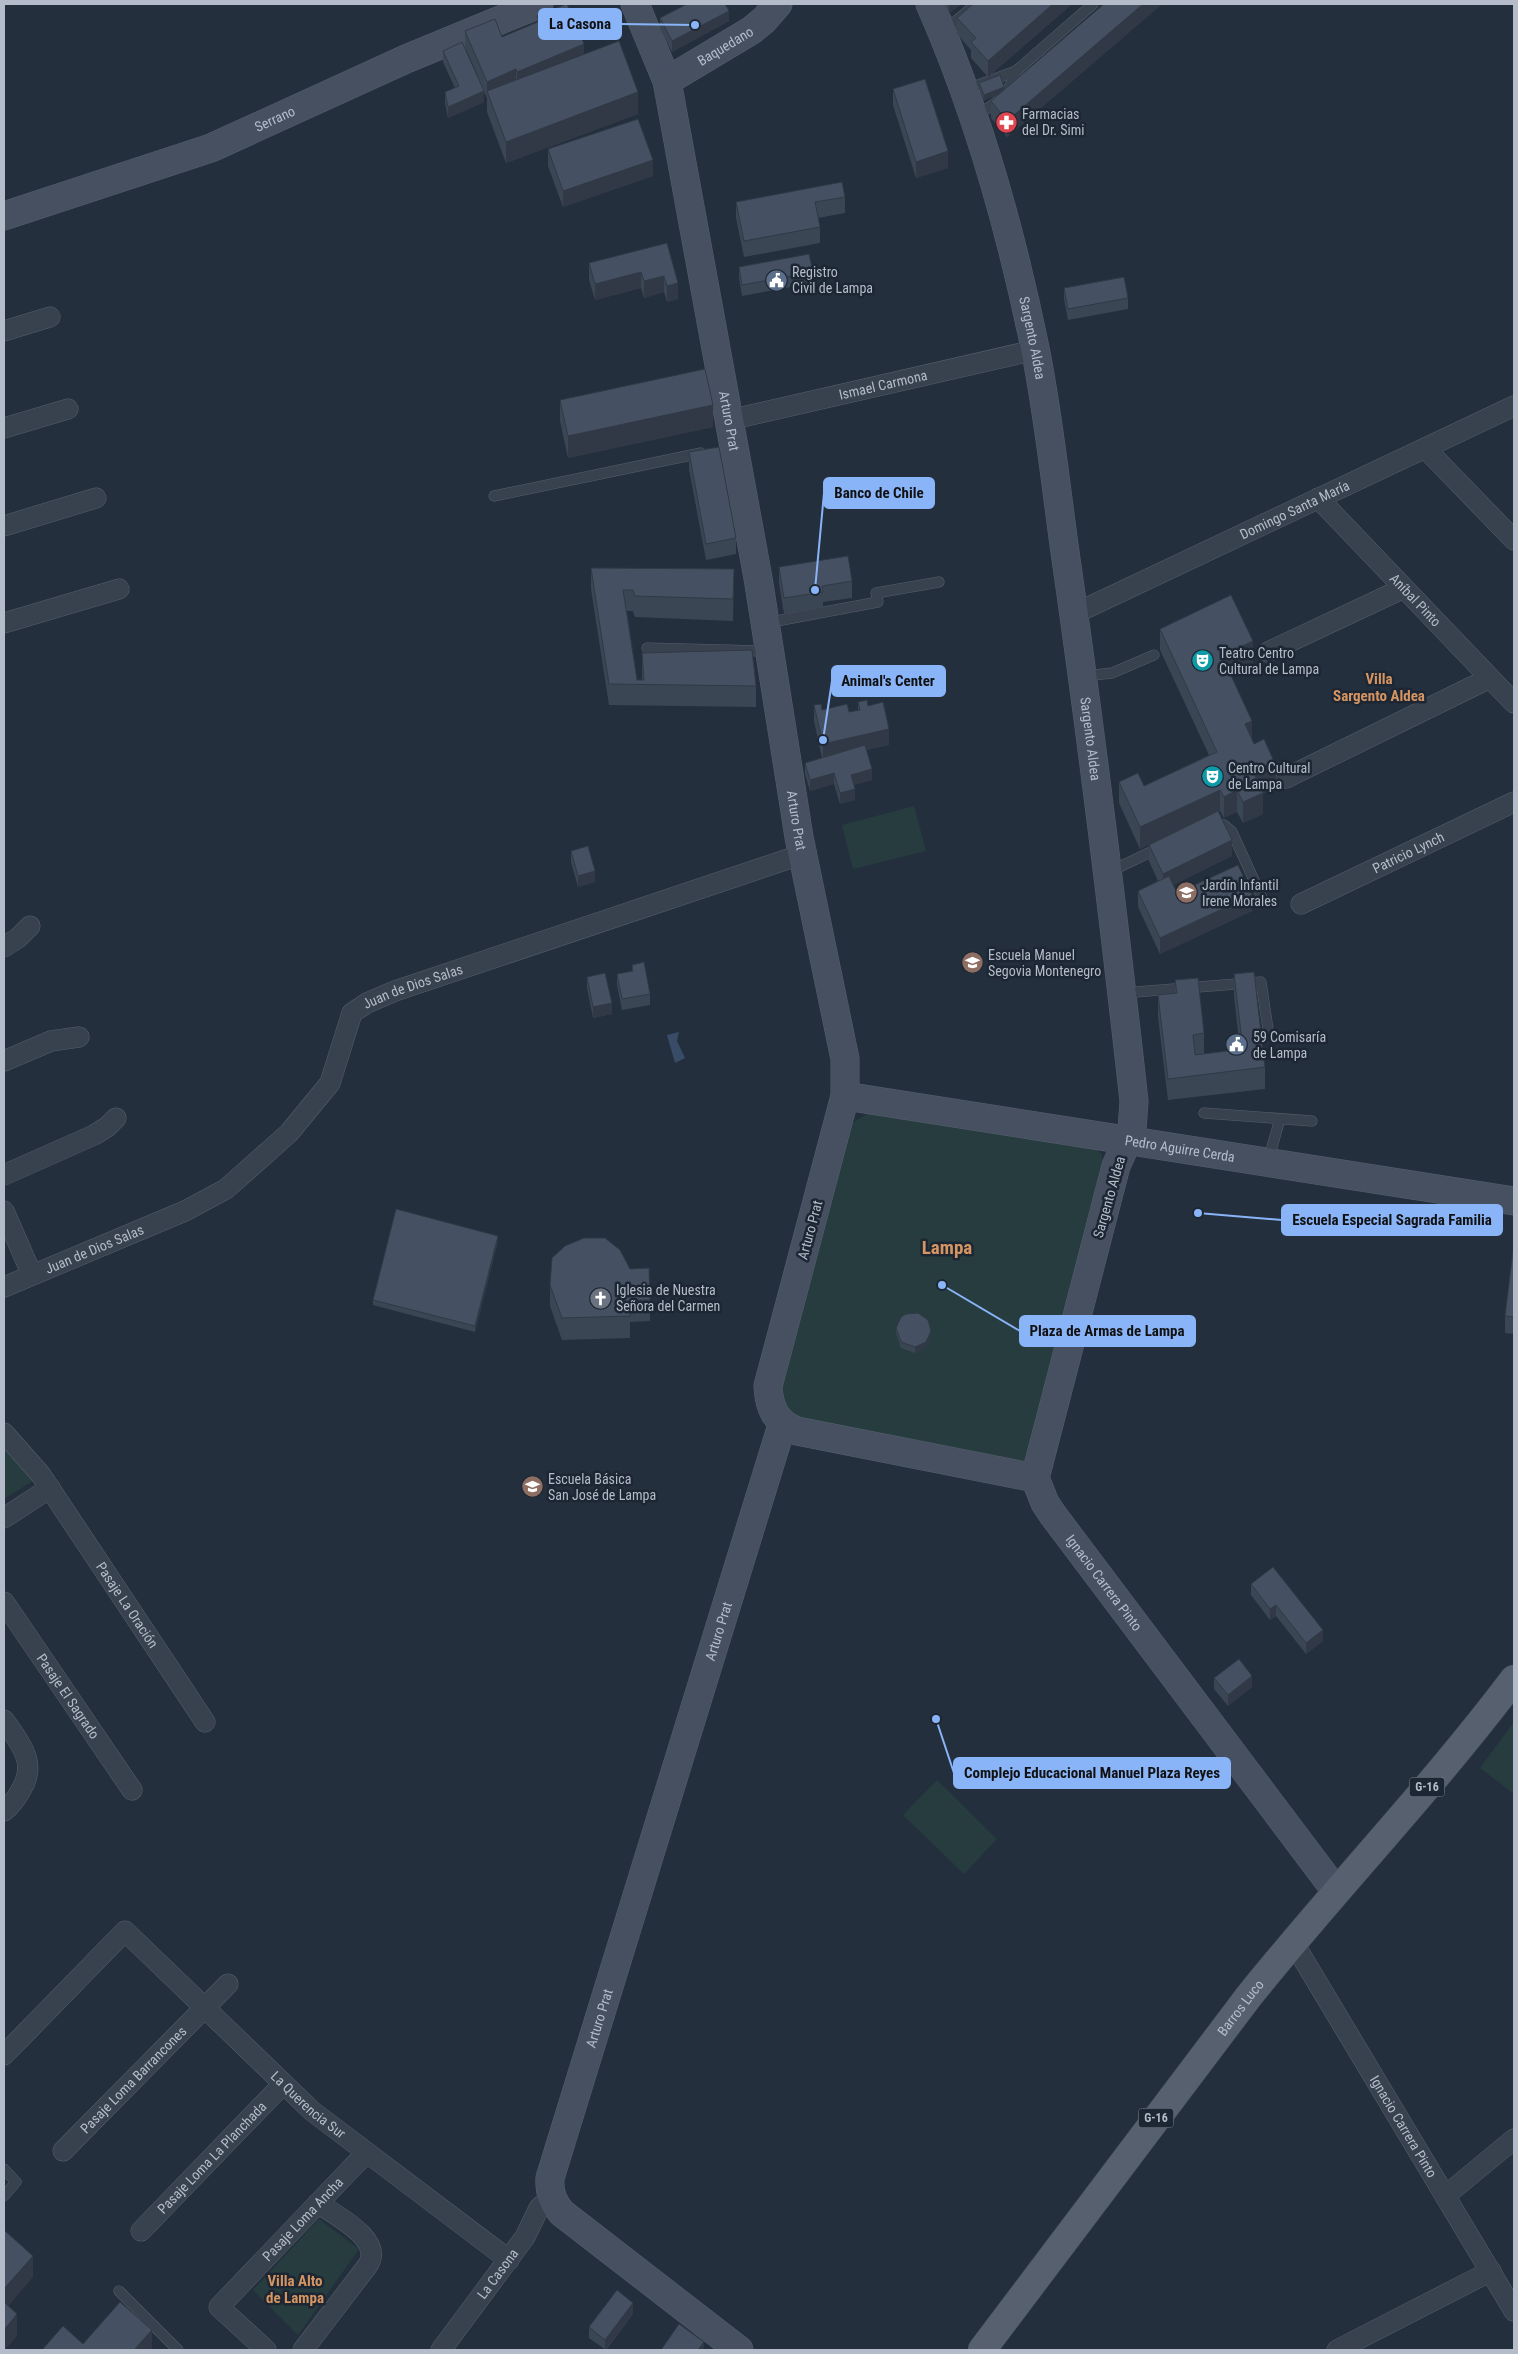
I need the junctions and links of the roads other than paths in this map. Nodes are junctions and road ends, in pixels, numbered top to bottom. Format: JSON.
{"nodes":[{"id":1,"x":539,"y":4,"type":"edge"},
{"id":2,"x":636,"y":4,"type":"edge"},
{"id":3,"x":778,"y":4,"type":"edge"},
{"id":4,"x":930,"y":4,"type":"edge"},
{"id":5,"x":976,"y":4,"type":"edge"},
{"id":6,"x":1093,"y":4,"type":"edge"},
{"id":7,"x":942,"y":33,"type":"junction"},
{"id":8,"x":1016,"y":71,"type":"junction"},
{"id":9,"x":667,"y":81,"type":"junction"},
{"id":10,"x":968,"y":103,"type":"junction"},
{"id":11,"x":4,"y":216,"type":"edge"},
{"id":12,"x":50,"y":317,"type":"dead end"},
{"id":13,"x":4,"y":331,"type":"edge"},
{"id":14,"x":1035,"y":350,"type":"junction"},
{"id":15,"x":1514,"y":406,"type":"edge"},
{"id":16,"x":68,"y":409,"type":"dead end"},
{"id":17,"x":4,"y":428,"type":"edge"},
{"id":18,"x":724,"y":441,"type":"junction"},
{"id":19,"x":1425,"y":448,"type":"junction"},
{"id":20,"x":494,"y":496,"type":"dead end"},
{"id":21,"x":96,"y":498,"type":"dead end"},
{"id":22,"x":1318,"y":498,"type":"junction"},
{"id":23,"x":4,"y":526,"type":"edge"},
{"id":24,"x":1514,"y":540,"type":"edge"},
{"id":25,"x":939,"y":582,"type":"dead end"},
{"id":26,"x":1404,"y":588,"type":"junction"},
{"id":27,"x":119,"y":589,"type":"dead end"},
{"id":28,"x":1074,"y":614,"type":"junction"},
{"id":29,"x":4,"y":623,"type":"edge"},
{"id":30,"x":765,"y":624,"type":"junction"},
{"id":31,"x":648,"y":648,"type":"dead end"},
{"id":32,"x":770,"y":651,"type":"junction"},
{"id":33,"x":1268,"y":652,"type":"dead end"},
{"id":34,"x":1154,"y":655,"type":"dead end"},
{"id":35,"x":1082,"y":676,"type":"junction"},
{"id":36,"x":1490,"y":678,"type":"junction"},
{"id":37,"x":1514,"y":703,"type":"edge"},
{"id":38,"x":1286,"y":778,"type":"dead end"},
{"id":39,"x":1514,"y":802,"type":"edge"},
{"id":40,"x":1203,"y":826,"type":"edge"},
{"id":41,"x":1169,"y":843,"type":"edge"},
{"id":42,"x":803,"y":854,"type":"junction"},
{"id":43,"x":1108,"y":872,"type":"junction"},
{"id":44,"x":1263,"y":900,"type":"dead end"},
{"id":45,"x":1301,"y":904,"type":"dead end"},
{"id":46,"x":30,"y":926,"type":"dead end"},
{"id":47,"x":4,"y":947,"type":"edge"},
{"id":48,"x":1122,"y":993,"type":"junction"},
{"id":49,"x":1268,"y":1029,"type":"dead end"},
{"id":50,"x":79,"y":1037,"type":"dead end"},
{"id":51,"x":4,"y":1061,"type":"edge"},
{"id":52,"x":845,"y":1096,"type":"junction"},
{"id":53,"x":1204,"y":1113,"type":"dead end"},
{"id":54,"x":116,"y":1118,"type":"dead end"},
{"id":55,"x":1280,"y":1119,"type":"junction"},
{"id":56,"x":1312,"y":1121,"type":"dead end"},
{"id":57,"x":1129,"y":1139,"type":"junction"},
{"id":58,"x":1268,"y":1162,"type":"junction"},
{"id":59,"x":4,"y":1174,"type":"edge"},
{"id":60,"x":1514,"y":1202,"type":"edge"},
{"id":61,"x":4,"y":1211,"type":"edge"},
{"id":62,"x":32,"y":1275,"type":"junction"},
{"id":63,"x":4,"y":1287,"type":"edge"},
{"id":64,"x":782,"y":1425,"type":"junction"},
{"id":65,"x":4,"y":1433,"type":"edge"},
{"id":66,"x":1035,"y":1478,"type":"junction"},
{"id":67,"x":50,"y":1488,"type":"junction"},
{"id":68,"x":4,"y":1518,"type":"edge"},
{"id":69,"x":4,"y":1602,"type":"edge"},
{"id":70,"x":1514,"y":1679,"type":"edge"},
{"id":71,"x":4,"y":1720,"type":"edge"},
{"id":72,"x":205,"y":1722,"type":"dead end"},
{"id":73,"x":132,"y":1790,"type":"dead end"},
{"id":74,"x":4,"y":1811,"type":"edge"},
{"id":75,"x":1336,"y":1891,"type":"junction"},
{"id":76,"x":1293,"y":1942,"type":"junction"},
{"id":77,"x":228,"y":1984,"type":"dead end"},
{"id":78,"x":204,"y":2008,"type":"junction"},
{"id":79,"x":4,"y":2055,"type":"edge"},
{"id":80,"x":283,"y":2084,"type":"junction"},
{"id":81,"x":1514,"y":2139,"type":"edge"},
{"id":82,"x":63,"y":2151,"type":"dead end"},
{"id":83,"x":366,"y":2153,"type":"junction"},
{"id":84,"x":4,"y":2169,"type":"edge"},
{"id":85,"x":4,"y":2196,"type":"edge"},
{"id":86,"x":1445,"y":2196,"type":"junction"},
{"id":87,"x":552,"y":2197,"type":"junction"},
{"id":88,"x":318,"y":2202,"type":"junction"},
{"id":89,"x":142,"y":2231,"type":"dead end"},
{"id":90,"x":509,"y":2260,"type":"junction"},
{"id":91,"x":1491,"y":2271,"type":"junction"},
{"id":92,"x":120,"y":2291,"type":"dead end"},
{"id":93,"x":1514,"y":2311,"type":"edge"},
{"id":94,"x":178,"y":2350,"type":"edge"},
{"id":95,"x":266,"y":2350,"type":"edge"},
{"id":96,"x":303,"y":2350,"type":"edge"},
{"id":97,"x":441,"y":2350,"type":"edge"},
{"id":98,"x":739,"y":2350,"type":"edge"},
{"id":99,"x":982,"y":2350,"type":"edge"},
{"id":100,"x":1337,"y":2350,"type":"edge"}],
"edges":[{"from":1,"to":11,"type":"main road","name":"Serrano"},
{"from":2,"to":9,"type":"main road","name":"Arturo Prat"},
{"from":3,"to":9,"type":"main road","name":"Baquedano"},
{"from":4,"to":7,"type":"main road","name":"Sargento Aldea"},
{"from":5,"to":7,"type":"lane"},
{"from":6,"to":8,"type":"lane"},
{"from":7,"to":10,"type":"main road","name":"Sargento Aldea"},
{"from":8,"to":10,"type":"lane"},
{"from":8,"to":10,"type":"lane"},
{"from":9,"to":18,"type":"main road","name":"Arturo Prat"},
{"from":10,"to":14,"type":"main road","name":"Sargento Aldea"},
{"from":12,"to":13,"type":"street"},
{"from":14,"to":18,"type":"street","name":"Ismael Carmona"},
{"from":14,"to":28,"type":"main road","name":"Sargento Aldea"},
{"from":15,"to":19,"type":"street","name":"Domingo Santa María"},
{"from":16,"to":17,"type":"street"},
{"from":18,"to":20,"type":"lane"},
{"from":18,"to":30,"type":"main road","name":"Arturo Prat"},
{"from":19,"to":22,"type":"street","name":"Domingo Santa María"},
{"from":19,"to":24,"type":"street"},
{"from":21,"to":23,"type":"street"},
{"from":22,"to":26,"type":"street","name":"Aníbal Pinto"},
{"from":22,"to":28,"type":"street","name":"Domingo Santa María"},
{"from":25,"to":30,"type":"lane"},
{"from":26,"to":33,"type":"street"},
{"from":26,"to":36,"type":"street","name":"Aníbal Pinto"},
{"from":27,"to":29,"type":"street"},
{"from":28,"to":35,"type":"main road","name":"Sargento Aldea"},
{"from":30,"to":32,"type":"main road","name":"Arturo Prat"},
{"from":31,"to":32,"type":"lane"},
{"from":32,"to":42,"type":"main road","name":"Arturo Prat"},
{"from":34,"to":35,"type":"lane"},
{"from":35,"to":43,"type":"main road","name":"Sargento Aldea"},
{"from":36,"to":37,"type":"street","name":"Aníbal Pinto"},
{"from":36,"to":38,"type":"street"},
{"from":39,"to":45,"type":"street","name":"Patricio Lynch"},
{"from":40,"to":44,"type":"lane"},
{"from":41,"to":43,"type":"lane"},
{"from":42,"to":52,"type":"main road","name":"Arturo Prat"},
{"from":42,"to":62,"type":"street","name":"Juan de Dios Salas"},
{"from":43,"to":48,"type":"main road","name":"Sargento Aldea"},
{"from":46,"to":47,"type":"street"},
{"from":48,"to":49,"type":"lane"},
{"from":48,"to":57,"type":"main road","name":"Sargento Aldea"},
{"from":50,"to":51,"type":"street"},
{"from":52,"to":57,"type":"main road","name":"Pedro Aguirre Cerda"},
{"from":52,"to":64,"type":"main road","name":"Arturo Prat"},
{"from":53,"to":55,"type":"lane"},
{"from":54,"to":59,"type":"street"},
{"from":55,"to":56,"type":"lane"},
{"from":55,"to":58,"type":"lane"},
{"from":57,"to":58,"type":"main road","name":"Pedro Aguirre Cerda"},
{"from":57,"to":66,"type":"main road","name":"Sargento Aldea"},
{"from":58,"to":60,"type":"main road","name":"Pedro Aguirre Cerda"},
{"from":61,"to":62,"type":"street"},
{"from":62,"to":63,"type":"street","name":"Juan de Dios Salas"},
{"from":64,"to":66,"type":"main road"},
{"from":64,"to":87,"type":"main road","name":"Arturo Prat"},
{"from":65,"to":67,"type":"street","name":"Pasaje La Oración"},
{"from":66,"to":75,"type":"main road","name":"Ignacio Carrera Pinto"},
{"from":67,"to":68,"type":"street"},
{"from":67,"to":72,"type":"street","name":"Pasaje La Oración"},
{"from":69,"to":73,"type":"street","name":"Pasaje El Sagrado"},
{"from":70,"to":75,"type":"main road","name":"Barros Luco","number":"G-16"},
{"from":71,"to":74,"type":"street"},
{"from":75,"to":76,"type":"main road","name":"Barros Luco","number":"G-16"},
{"from":76,"to":86,"type":"street","name":"Ignacio Carrera Pinto"},
{"from":76,"to":99,"type":"main road","name":"Barros Luco","number":"G-16"},
{"from":77,"to":78,"type":"street","name":"Pasaje Loma Barrancones"},
{"from":78,"to":79,"type":"street","name":"La Querencia Sur"},
{"from":78,"to":80,"type":"street","name":"La Querencia Sur"},
{"from":78,"to":82,"type":"street","name":"Pasaje Loma Barrancones"},
{"from":80,"to":83,"type":"street","name":"La Querencia Sur"},
{"from":80,"to":89,"type":"street","name":"Pasaje Loma La Planchada"},
{"from":81,"to":86,"type":"street"},
{"from":83,"to":88,"type":"street","name":"Pasaje Loma Ancha"},
{"from":83,"to":90,"type":"street","name":"La Querencia Sur"},
{"from":84,"to":85,"type":"lane"},
{"from":86,"to":91,"type":"street","name":"Ignacio Carrera Pinto"},
{"from":87,"to":90,"type":"street","name":"La Casona"},
{"from":87,"to":98,"type":"main road"},
{"from":88,"to":95,"type":"street","name":"Pasaje Loma Ancha"},
{"from":88,"to":96,"type":"street"},
{"from":90,"to":97,"type":"street","name":"La Casona"},
{"from":91,"to":93,"type":"street","name":"Ignacio Carrera Pinto"},
{"from":91,"to":100,"type":"street"},
{"from":92,"to":94,"type":"lane"}]}
